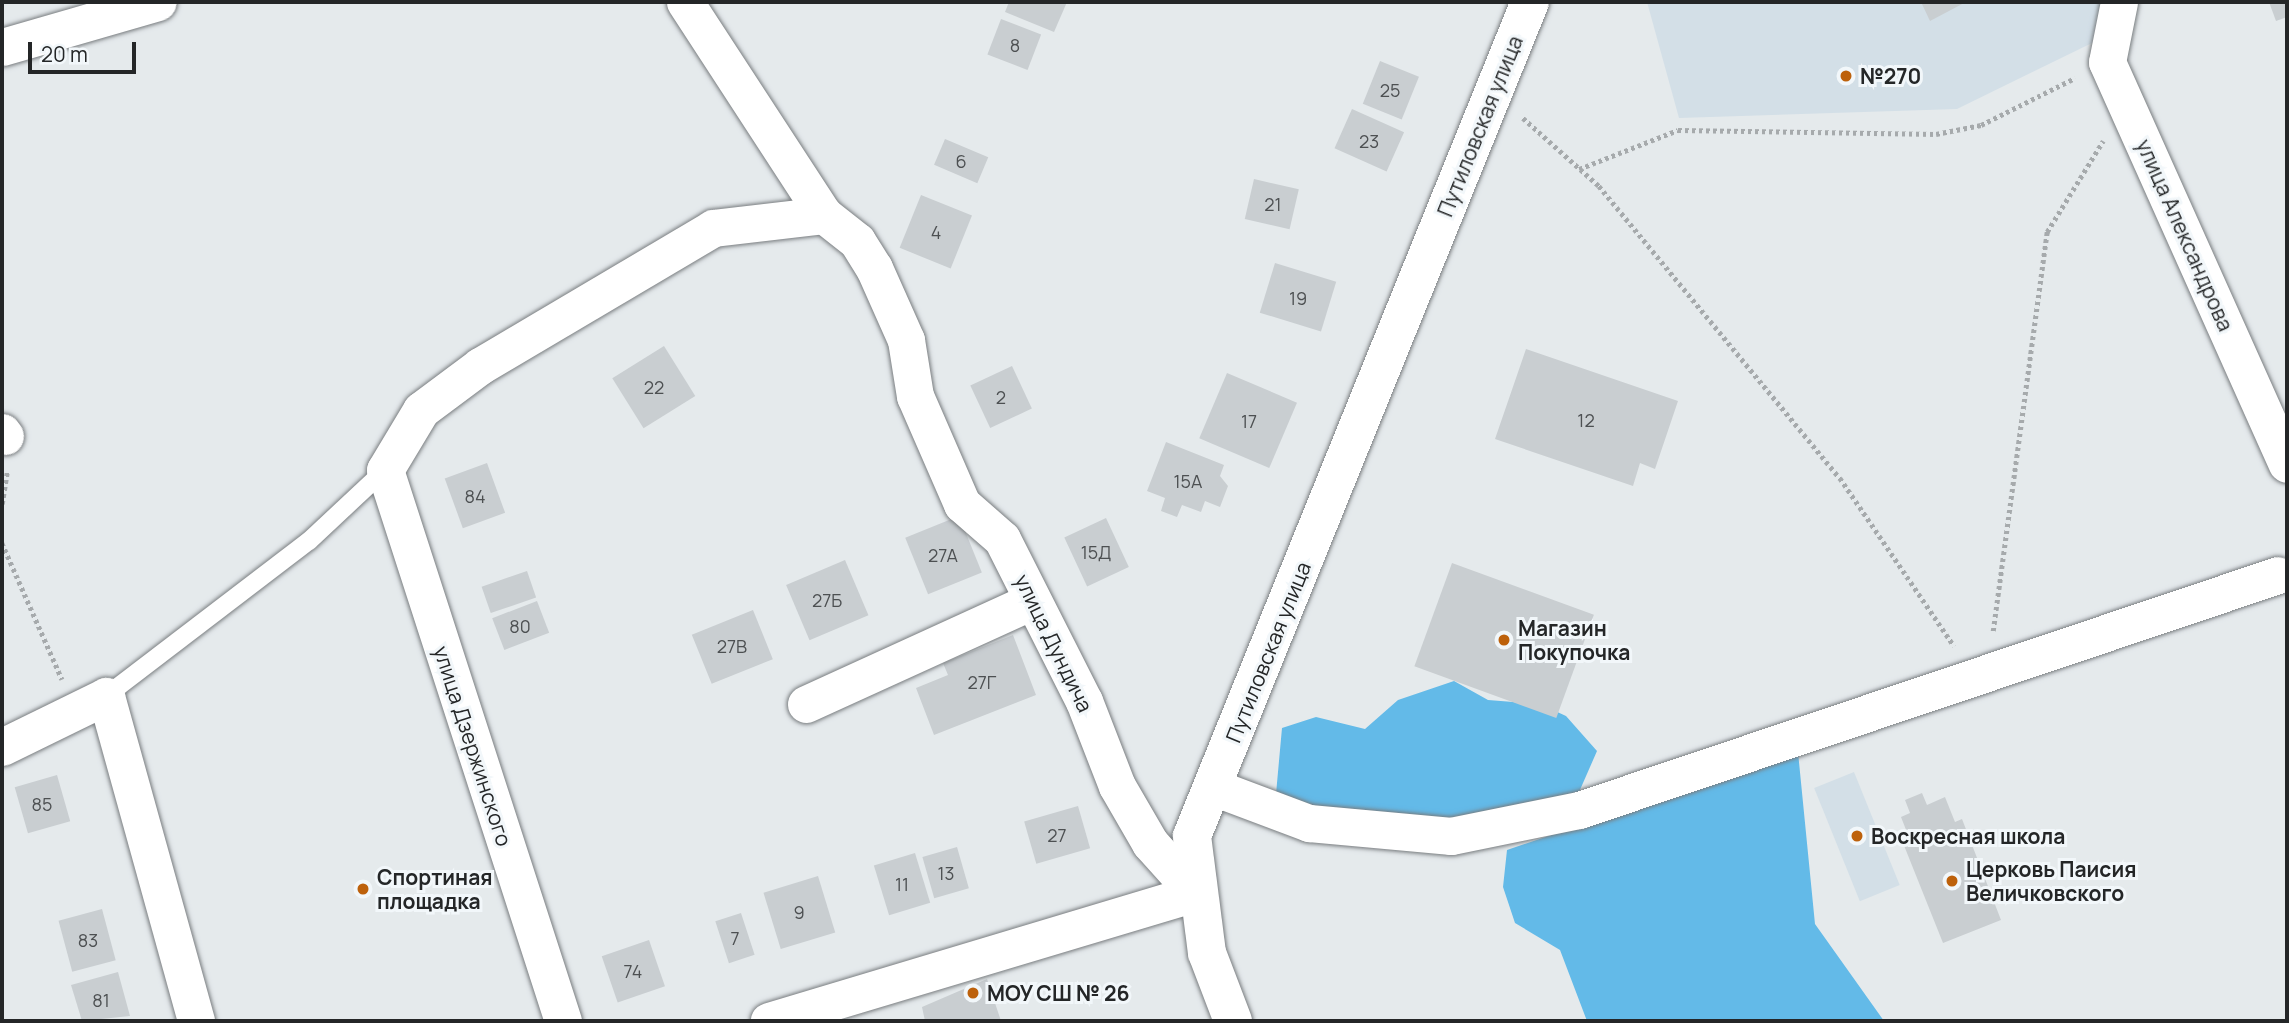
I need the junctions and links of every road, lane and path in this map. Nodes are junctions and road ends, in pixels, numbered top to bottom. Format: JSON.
{"nodes":[{"id":1,"x":158,"y":2,"type":"edge"},
{"id":2,"x":685,"y":2,"type":"edge"},
{"id":3,"x":1530,"y":2,"type":"edge"},
{"id":4,"x":2119,"y":2,"type":"edge"},
{"id":5,"x":2,"y":47,"type":"edge"},
{"id":6,"x":2107,"y":62,"type":"junction"},
{"id":7,"x":1494,"y":91,"type":"junction"},
{"id":8,"x":2125,"y":103,"type":"junction"},
{"id":9,"x":1579,"y":169,"type":"junction"},
{"id":10,"x":824,"y":215,"type":"junction"},
{"id":11,"x":2287,"y":464,"type":"edge"},
{"id":12,"x":385,"y":470,"type":"junction"},
{"id":13,"x":2,"y":543,"type":"edge"},
{"id":14,"x":2284,"y":580,"type":"edge"},
{"id":15,"x":1032,"y":601,"type":"junction"},
{"id":16,"x":1981,"y":672,"type":"junction"},
{"id":17,"x":91,"y":703,"type":"junction"},
{"id":18,"x":806,"y":704,"type":"dead end"},
{"id":19,"x":2,"y":747,"type":"edge"},
{"id":20,"x":1213,"y":788,"type":"junction"},
{"id":21,"x":1195,"y":893,"type":"junction"},
{"id":22,"x":196,"y":1021,"type":"edge"},
{"id":23,"x":563,"y":1021,"type":"edge"},
{"id":24,"x":769,"y":1021,"type":"edge"},
{"id":25,"x":1233,"y":1021,"type":"edge"}],
"edges":[{"from":1,"to":5,"type":"street"},
{"from":2,"to":10,"type":"street","name":"улица Дундича"},
{"from":3,"to":7,"type":"street","name":"Путиловская улица"},
{"from":4,"to":6,"type":"street"},
{"from":6,"to":8,"type":"street","name":"улица Александрова"},
{"from":6,"to":9,"type":"path"},
{"from":7,"to":9,"type":"path"},
{"from":7,"to":20,"type":"street","name":"Путиловская улица"},
{"from":8,"to":11,"type":"street","name":"улица Александрова"},
{"from":8,"to":16,"type":"path"},
{"from":9,"to":16,"type":"path"},
{"from":10,"to":12,"type":"street"},
{"from":10,"to":15,"type":"street","name":"улица Дундича"},
{"from":12,"to":17,"type":"lane"},
{"from":12,"to":23,"type":"street","name":"улица Дзержинского"},
{"from":13,"to":17,"type":"path"},
{"from":14,"to":16,"type":"street"},
{"from":15,"to":18,"type":"street"},
{"from":15,"to":21,"type":"street","name":"улица Дундича"},
{"from":16,"to":20,"type":"street"},
{"from":17,"to":19,"type":"street"},
{"from":17,"to":22,"type":"street"},
{"from":20,"to":21,"type":"street","name":"Путиловская улица"},
{"from":21,"to":24,"type":"street"},
{"from":21,"to":25,"type":"street"}]}
